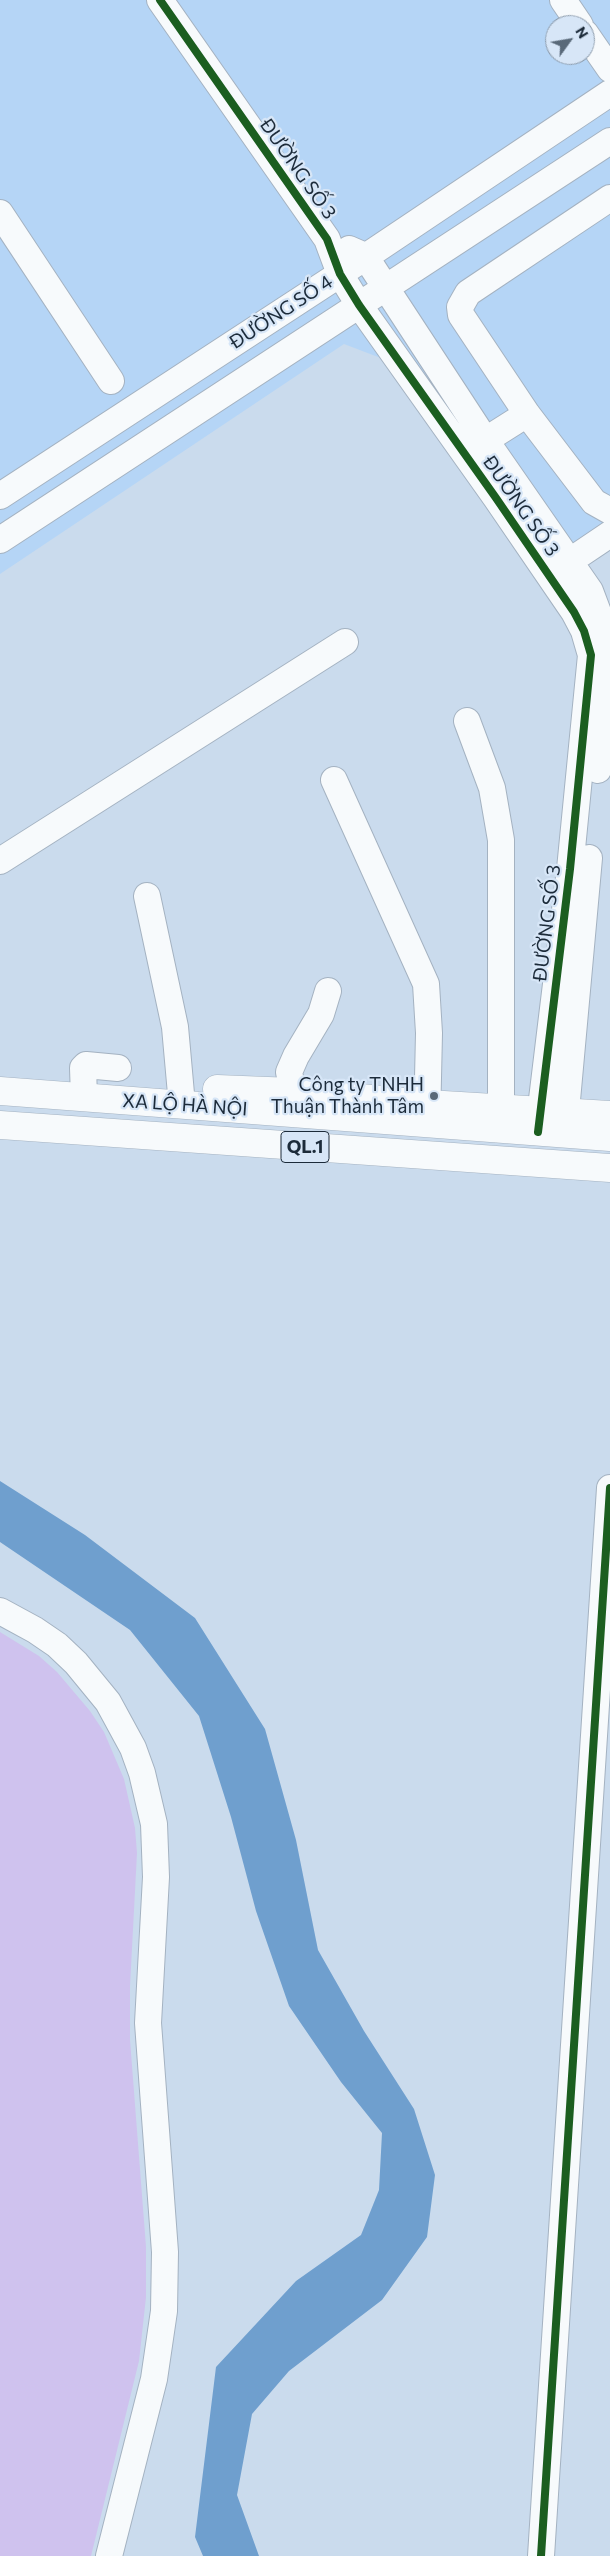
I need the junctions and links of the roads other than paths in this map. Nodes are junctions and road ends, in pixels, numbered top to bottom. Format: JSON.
{"nodes":[{"id":1,"x":160,"y":0,"type":"edge"},
{"id":2,"x":563,"y":0,"type":"edge"},
{"id":3,"x":573,"y":15,"type":"edge"},
{"id":4,"x":595,"y":47,"type":"edge"},
{"id":5,"x":610,"y":69,"type":"edge"},
{"id":6,"x":610,"y":94,"type":"edge"},
{"id":7,"x":610,"y":141,"type":"edge"},
{"id":8,"x":610,"y":198,"type":"edge"},
{"id":9,"x":0,"y":212,"type":"edge"},
{"id":10,"x":327,"y":240,"type":"junction"},
{"id":11,"x":365,"y":256,"type":"junction"},
{"id":12,"x":340,"y":274,"type":"junction"},
{"id":13,"x":387,"y":287,"type":"junction"},
{"id":14,"x":359,"y":306,"type":"junction"},
{"id":15,"x":111,"y":381,"type":"dead end"},
{"id":16,"x":526,"y":414,"type":"junction"},
{"id":17,"x":475,"y":447,"type":"junction"},
{"id":18,"x":0,"y":496,"type":"edge"},
{"id":19,"x":610,"y":511,"type":"edge"},
{"id":20,"x":610,"y":534,"type":"edge"},
{"id":21,"x":0,"y":540,"type":"edge"},
{"id":22,"x":570,"y":561,"type":"junction"},
{"id":23,"x":593,"y":627,"type":"junction"},
{"id":24,"x":345,"y":642,"type":"dead end"},
{"id":25,"x":610,"y":653,"type":"edge"},
{"id":26,"x":467,"y":721,"type":"dead end"},
{"id":27,"x":334,"y":780,"type":"dead end"},
{"id":28,"x":0,"y":861,"type":"edge"},
{"id":29,"x":147,"y":896,"type":"dead end"},
{"id":30,"x":328,"y":991,"type":"dead end"},
{"id":31,"x":118,"y":1068,"type":"dead end"},
{"id":32,"x":0,"y":1073,"type":"edge"},
{"id":33,"x":84,"y":1090,"type":"junction"},
{"id":34,"x":0,"y":1091,"type":"edge"},
{"id":35,"x":182,"y":1096,"type":"junction"},
{"id":36,"x":289,"y":1102,"type":"junction"},
{"id":37,"x":427,"y":1113,"type":"junction"},
{"id":38,"x":610,"y":1115,"type":"edge"},
{"id":39,"x":501,"y":1119,"type":"junction"},
{"id":40,"x":552,"y":1122,"type":"junction"},
{"id":41,"x":0,"y":1125,"type":"edge"},
{"id":42,"x":610,"y":1137,"type":"edge"},
{"id":43,"x":0,"y":1142,"type":"edge"},
{"id":44,"x":610,"y":1168,"type":"edge"},
{"id":45,"x":610,"y":1182,"type":"edge"},
{"id":46,"x":610,"y":1488,"type":"edge"},
{"id":47,"x":0,"y":1612,"type":"edge"},
{"id":48,"x":604,"y":1694,"type":"edge"},
{"id":49,"x":109,"y":2556,"type":"edge"},
{"id":50,"x":541,"y":2556,"type":"edge"}],
"edges":[{"from":1,"to":10,"type":"street","name":"ĐƯỜNG SỐ 3"},
{"from":2,"to":3,"type":"street"},
{"from":4,"to":5,"type":"street"},
{"from":6,"to":11,"type":"street","name":"ĐƯỜNG SỐ 4"},
{"from":7,"to":13,"type":"street","name":"ĐƯỜNG SỐ 4"},
{"from":8,"to":16,"type":"street"},
{"from":9,"to":15,"type":"street"},
{"from":10,"to":11,"type":"street","name":"ĐƯỜNG SỐ 3"},
{"from":10,"to":12,"type":"street","name":"ĐƯỜNG SỐ 3"},
{"from":11,"to":12,"type":"street","name":"ĐƯỜNG SỐ 4"},
{"from":11,"to":13,"type":"street","name":"ĐƯỜNG SỐ 3"},
{"from":12,"to":14,"type":"street","name":"ĐƯỜNG SỐ 3"},
{"from":12,"to":18,"type":"street","name":"ĐƯỜNG SỐ 4"},
{"from":13,"to":14,"type":"street","name":"ĐƯỜNG SỐ 4"},
{"from":13,"to":17,"type":"street","name":"ĐƯỜNG SỐ 3"},
{"from":14,"to":17,"type":"street","name":"ĐƯỜNG SỐ 3"},
{"from":14,"to":21,"type":"street","name":"ĐƯỜNG SỐ 4"},
{"from":16,"to":17,"type":"street"},
{"from":16,"to":19,"type":"street"},
{"from":17,"to":22,"type":"street","name":"ĐƯỜNG SỐ 3"},
{"from":17,"to":23,"type":"street","name":"ĐƯỜNG SỐ 3"},
{"from":20,"to":22,"type":"street"},
{"from":22,"to":23,"type":"street","name":"ĐƯỜNG SỐ 3"},
{"from":23,"to":25,"type":"street","name":"ĐƯỜNG SỐ 3"},
{"from":23,"to":40,"type":"street","name":"ĐƯỜNG SỐ 3"},
{"from":24,"to":28,"type":"street"},
{"from":25,"to":40,"type":"street","name":"ĐƯỜNG SỐ 3"},
{"from":26,"to":39,"type":"street"},
{"from":27,"to":37,"type":"street"},
{"from":29,"to":35,"type":"street"},
{"from":30,"to":36,"type":"street"},
{"from":31,"to":33,"type":"street"},
{"from":32,"to":33,"type":"highway","name":"XA LỘ HÀ NỘI","number":"QL.1"},
{"from":33,"to":34,"type":"highway","name":"XA LỘ HÀ NỘI","number":"QL.1"},
{"from":33,"to":35,"type":"highway","name":"XA LỘ HÀ NỘI","number":"QL.1"},
{"from":35,"to":36,"type":"highway","name":"XA LỘ HÀ NỘI","number":"QL.1"},
{"from":36,"to":37,"type":"highway","name":"XA LỘ HÀ NỘI","number":"QL.1"},
{"from":37,"to":39,"type":"highway","name":"XA LỘ HÀ NỘI","number":"QL.1"},
{"from":38,"to":40,"type":"highway","name":"XA LỘ HÀ NỘI","number":"QL.1"},
{"from":39,"to":40,"type":"highway","name":"XA LỘ HÀ NỘI","number":"QL.1"},
{"from":40,"to":42,"type":"highway","name":"XA LỘ HÀ NỘI","number":"QL.1"},
{"from":41,"to":44,"type":"highway","name":"XA LỘ HÀ NỘI","number":"QL.1"},
{"from":43,"to":45,"type":"highway","number":"QL.1"},
{"from":46,"to":48,"type":"street"},
{"from":47,"to":49,"type":"street"},
{"from":48,"to":50,"type":"street"}]}
